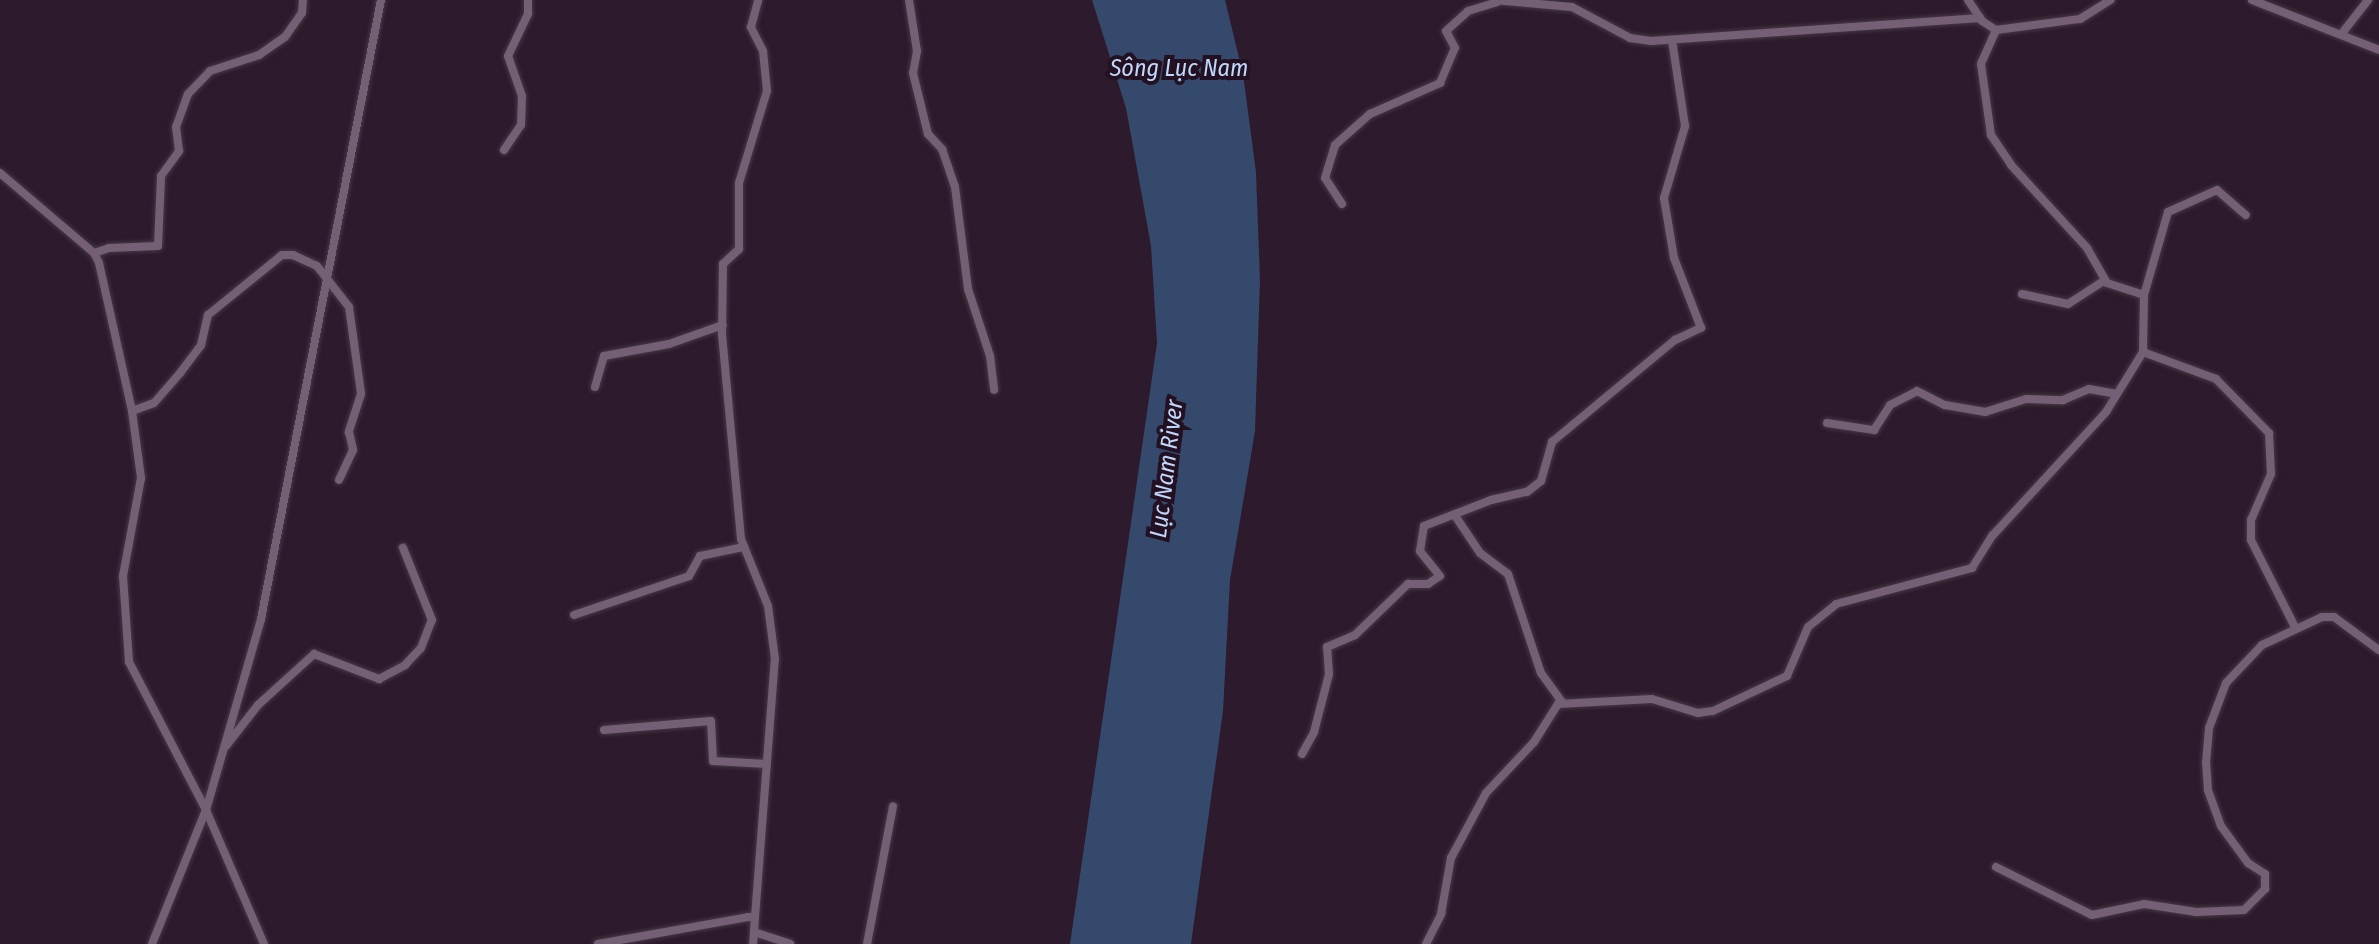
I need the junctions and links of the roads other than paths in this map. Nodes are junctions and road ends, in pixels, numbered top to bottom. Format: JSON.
{"nodes":[{"id":1,"x":303,"y":0,"type":"edge"},
{"id":2,"x":381,"y":0,"type":"edge"},
{"id":3,"x":528,"y":0,"type":"edge"},
{"id":4,"x":758,"y":0,"type":"edge"},
{"id":5,"x":909,"y":0,"type":"edge"},
{"id":6,"x":1968,"y":0,"type":"edge"},
{"id":7,"x":2110,"y":0,"type":"edge"},
{"id":8,"x":2252,"y":0,"type":"edge"},
{"id":9,"x":2368,"y":0,"type":"edge"},
{"id":10,"x":1495,"y":1,"type":"edge"},
{"id":11,"x":1980,"y":18,"type":"junction"},
{"id":12,"x":1996,"y":30,"type":"junction"},
{"id":13,"x":2343,"y":32,"type":"junction"},
{"id":14,"x":1672,"y":40,"type":"junction"},
{"id":15,"x":2379,"y":50,"type":"edge"},
{"id":16,"x":504,"y":150,"type":"dead end"},
{"id":17,"x":0,"y":173,"type":"edge"},
{"id":18,"x":1342,"y":204,"type":"dead end"},
{"id":19,"x":2246,"y":215,"type":"dead end"},
{"id":20,"x":94,"y":253,"type":"junction"},
{"id":21,"x":329,"y":277,"type":"junction"},
{"id":22,"x":2105,"y":280,"type":"junction"},
{"id":23,"x":2022,"y":294,"type":"dead end"},
{"id":24,"x":2144,"y":295,"type":"junction"},
{"id":25,"x":723,"y":325,"type":"junction"},
{"id":26,"x":2143,"y":352,"type":"junction"},
{"id":27,"x":595,"y":387,"type":"dead end"},
{"id":28,"x":994,"y":390,"type":"dead end"},
{"id":29,"x":2116,"y":394,"type":"junction"},
{"id":30,"x":132,"y":411,"type":"junction"},
{"id":31,"x":1827,"y":423,"type":"dead end"},
{"id":32,"x":339,"y":480,"type":"dead end"},
{"id":33,"x":1456,"y":517,"type":"junction"},
{"id":34,"x":744,"y":547,"type":"junction"},
{"id":35,"x":403,"y":548,"type":"dead end"},
{"id":36,"x":574,"y":615,"type":"dead end"},
{"id":37,"x":2295,"y":627,"type":"junction"},
{"id":38,"x":2379,"y":650,"type":"edge"},
{"id":39,"x":1562,"y":702,"type":"junction"},
{"id":40,"x":604,"y":730,"type":"dead end"},
{"id":41,"x":223,"y":750,"type":"junction"},
{"id":42,"x":1302,"y":754,"type":"dead end"},
{"id":43,"x":767,"y":764,"type":"junction"},
{"id":44,"x":893,"y":806,"type":"dead end"},
{"id":45,"x":206,"y":810,"type":"junction"},
{"id":46,"x":1996,"y":867,"type":"dead end"},
{"id":47,"x":755,"y":917,"type":"junction"},
{"id":48,"x":754,"y":932,"type":"junction"},
{"id":49,"x":152,"y":944,"type":"edge"},
{"id":50,"x":264,"y":944,"type":"edge"},
{"id":51,"x":598,"y":944,"type":"edge"},
{"id":52,"x":753,"y":944,"type":"edge"},
{"id":53,"x":790,"y":944,"type":"edge"},
{"id":54,"x":867,"y":944,"type":"edge"},
{"id":55,"x":1426,"y":944,"type":"edge"}],
"edges":[{"from":1,"to":20,"type":"street"},
{"from":2,"to":21,"type":"street"},
{"from":3,"to":16,"type":"street"},
{"from":4,"to":25,"type":"street"},
{"from":5,"to":28,"type":"street"},
{"from":6,"to":11,"type":"street"},
{"from":7,"to":12,"type":"street"},
{"from":8,"to":13,"type":"street"},
{"from":9,"to":13,"type":"street"},
{"from":10,"to":14,"type":"street"},
{"from":10,"to":18,"type":"street"},
{"from":11,"to":12,"type":"street"},
{"from":11,"to":14,"type":"street"},
{"from":12,"to":22,"type":"street"},
{"from":13,"to":15,"type":"street"},
{"from":14,"to":33,"type":"street"},
{"from":17,"to":20,"type":"street"},
{"from":19,"to":24,"type":"street"},
{"from":20,"to":30,"type":"street"},
{"from":21,"to":30,"type":"street"},
{"from":21,"to":32,"type":"street"},
{"from":21,"to":41,"type":"street"},
{"from":22,"to":23,"type":"street"},
{"from":22,"to":24,"type":"street"},
{"from":24,"to":26,"type":"street"},
{"from":25,"to":27,"type":"street"},
{"from":25,"to":34,"type":"street"},
{"from":26,"to":29,"type":"street"},
{"from":26,"to":37,"type":"street"},
{"from":29,"to":31,"type":"street"},
{"from":29,"to":39,"type":"street"},
{"from":30,"to":45,"type":"street"},
{"from":33,"to":39,"type":"street"},
{"from":33,"to":42,"type":"street"},
{"from":34,"to":36,"type":"street"},
{"from":34,"to":43,"type":"street"},
{"from":35,"to":41,"type":"street"},
{"from":37,"to":38,"type":"street"},
{"from":37,"to":46,"type":"street"},
{"from":39,"to":55,"type":"street"},
{"from":40,"to":43,"type":"street"},
{"from":41,"to":45,"type":"street"},
{"from":43,"to":47,"type":"street"},
{"from":44,"to":54,"type":"street"},
{"from":45,"to":49,"type":"street"},
{"from":45,"to":50,"type":"street"},
{"from":47,"to":48,"type":"street"},
{"from":47,"to":51,"type":"street"},
{"from":48,"to":52,"type":"street"},
{"from":48,"to":53,"type":"street"}]}
